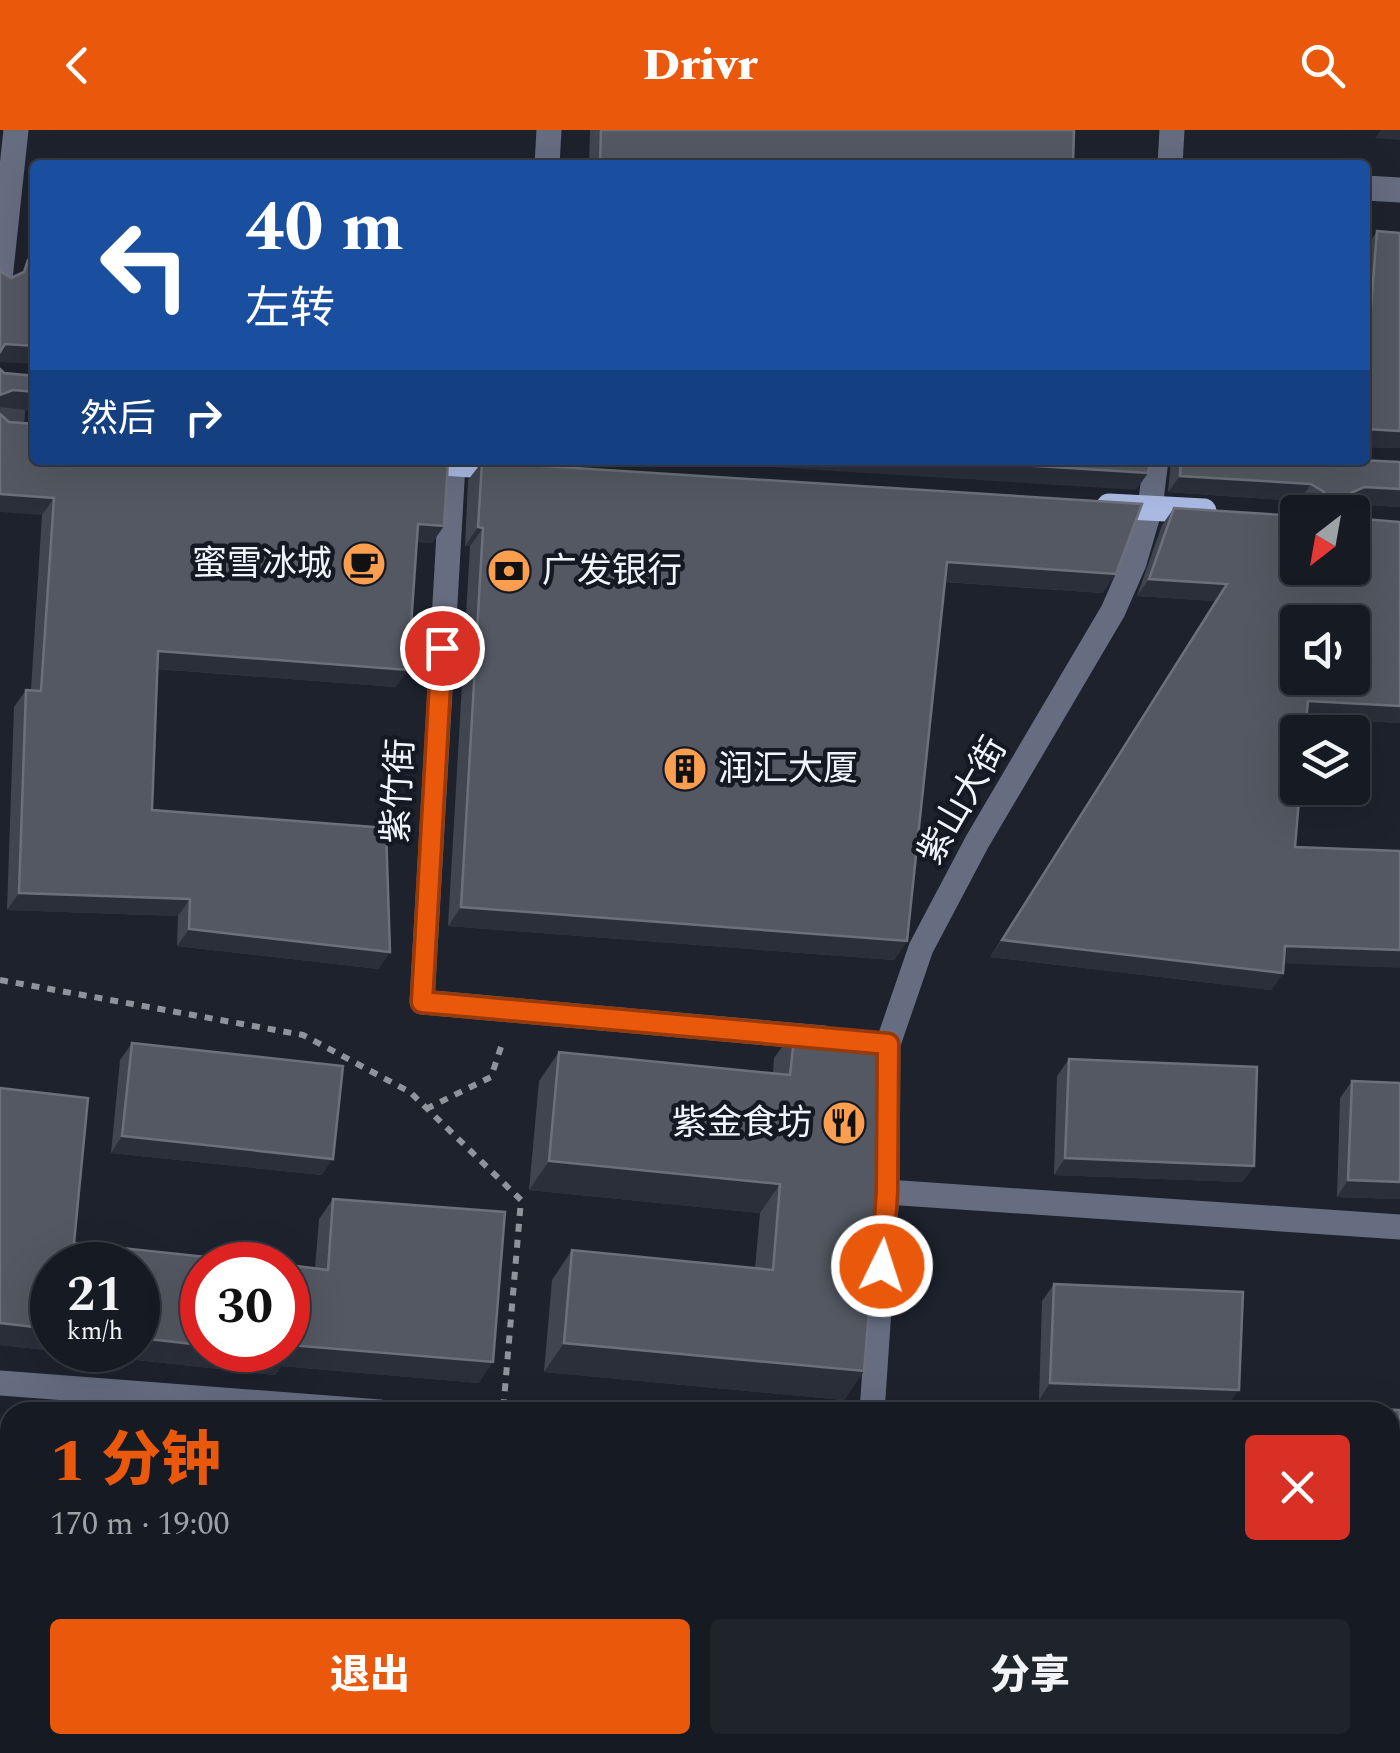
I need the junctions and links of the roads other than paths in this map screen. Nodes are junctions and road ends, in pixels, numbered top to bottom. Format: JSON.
{"nodes":[{"id":1,"x":16,"y":130,"type":"edge"},
{"id":2,"x":548,"y":130,"type":"edge"},
{"id":3,"x":1172,"y":130,"type":"edge"},
{"id":4,"x":548,"y":160,"type":"edge"},
{"id":5,"x":1170,"y":160,"type":"edge"},
{"id":6,"x":1370,"y":188,"type":"edge"},
{"id":7,"x":1400,"y":190,"type":"edge"},
{"id":8,"x":0,"y":280,"type":"edge"},
{"id":9,"x":454,"y":465,"type":"edge"},
{"id":10,"x":468,"y":465,"type":"edge"},
{"id":11,"x":1155,"y":465,"type":"edge"},
{"id":12,"x":535,"y":470,"type":"edge"},
{"id":13,"x":1084,"y":504,"type":"edge"},
{"id":14,"x":1150,"y":508,"type":"junction"},
{"id":15,"x":1222,"y":512,"type":"edge"},
{"id":16,"x":869,"y":1042,"type":"junction"},
{"id":17,"x":887,"y":1192,"type":"junction"},
{"id":18,"x":1400,"y":1227,"type":"edge"},
{"id":19,"x":0,"y":1383,"type":"edge"},
{"id":20,"x":249,"y":1402,"type":"edge"},
{"id":21,"x":873,"y":1402,"type":"edge"}],
"edges":[{"from":1,"to":8,"type":"street"},
{"from":2,"to":4,"type":"street"},
{"from":3,"to":5,"type":"street"},
{"from":6,"to":7,"type":"street"},
{"from":9,"to":16,"type":"street","name":"紫竹街"},
{"from":10,"to":12,"type":"main road"},
{"from":11,"to":14,"type":"street","name":"紫山大街"},
{"from":13,"to":14,"type":"main road"},
{"from":14,"to":15,"type":"main road"},
{"from":14,"to":16,"type":"street","name":"紫山大街"},
{"from":16,"to":17,"type":"street","name":"紫山大街"},
{"from":17,"to":18,"type":"street"},
{"from":17,"to":21,"type":"street","name":"紫山大街"},
{"from":19,"to":20,"type":"street"}]}
